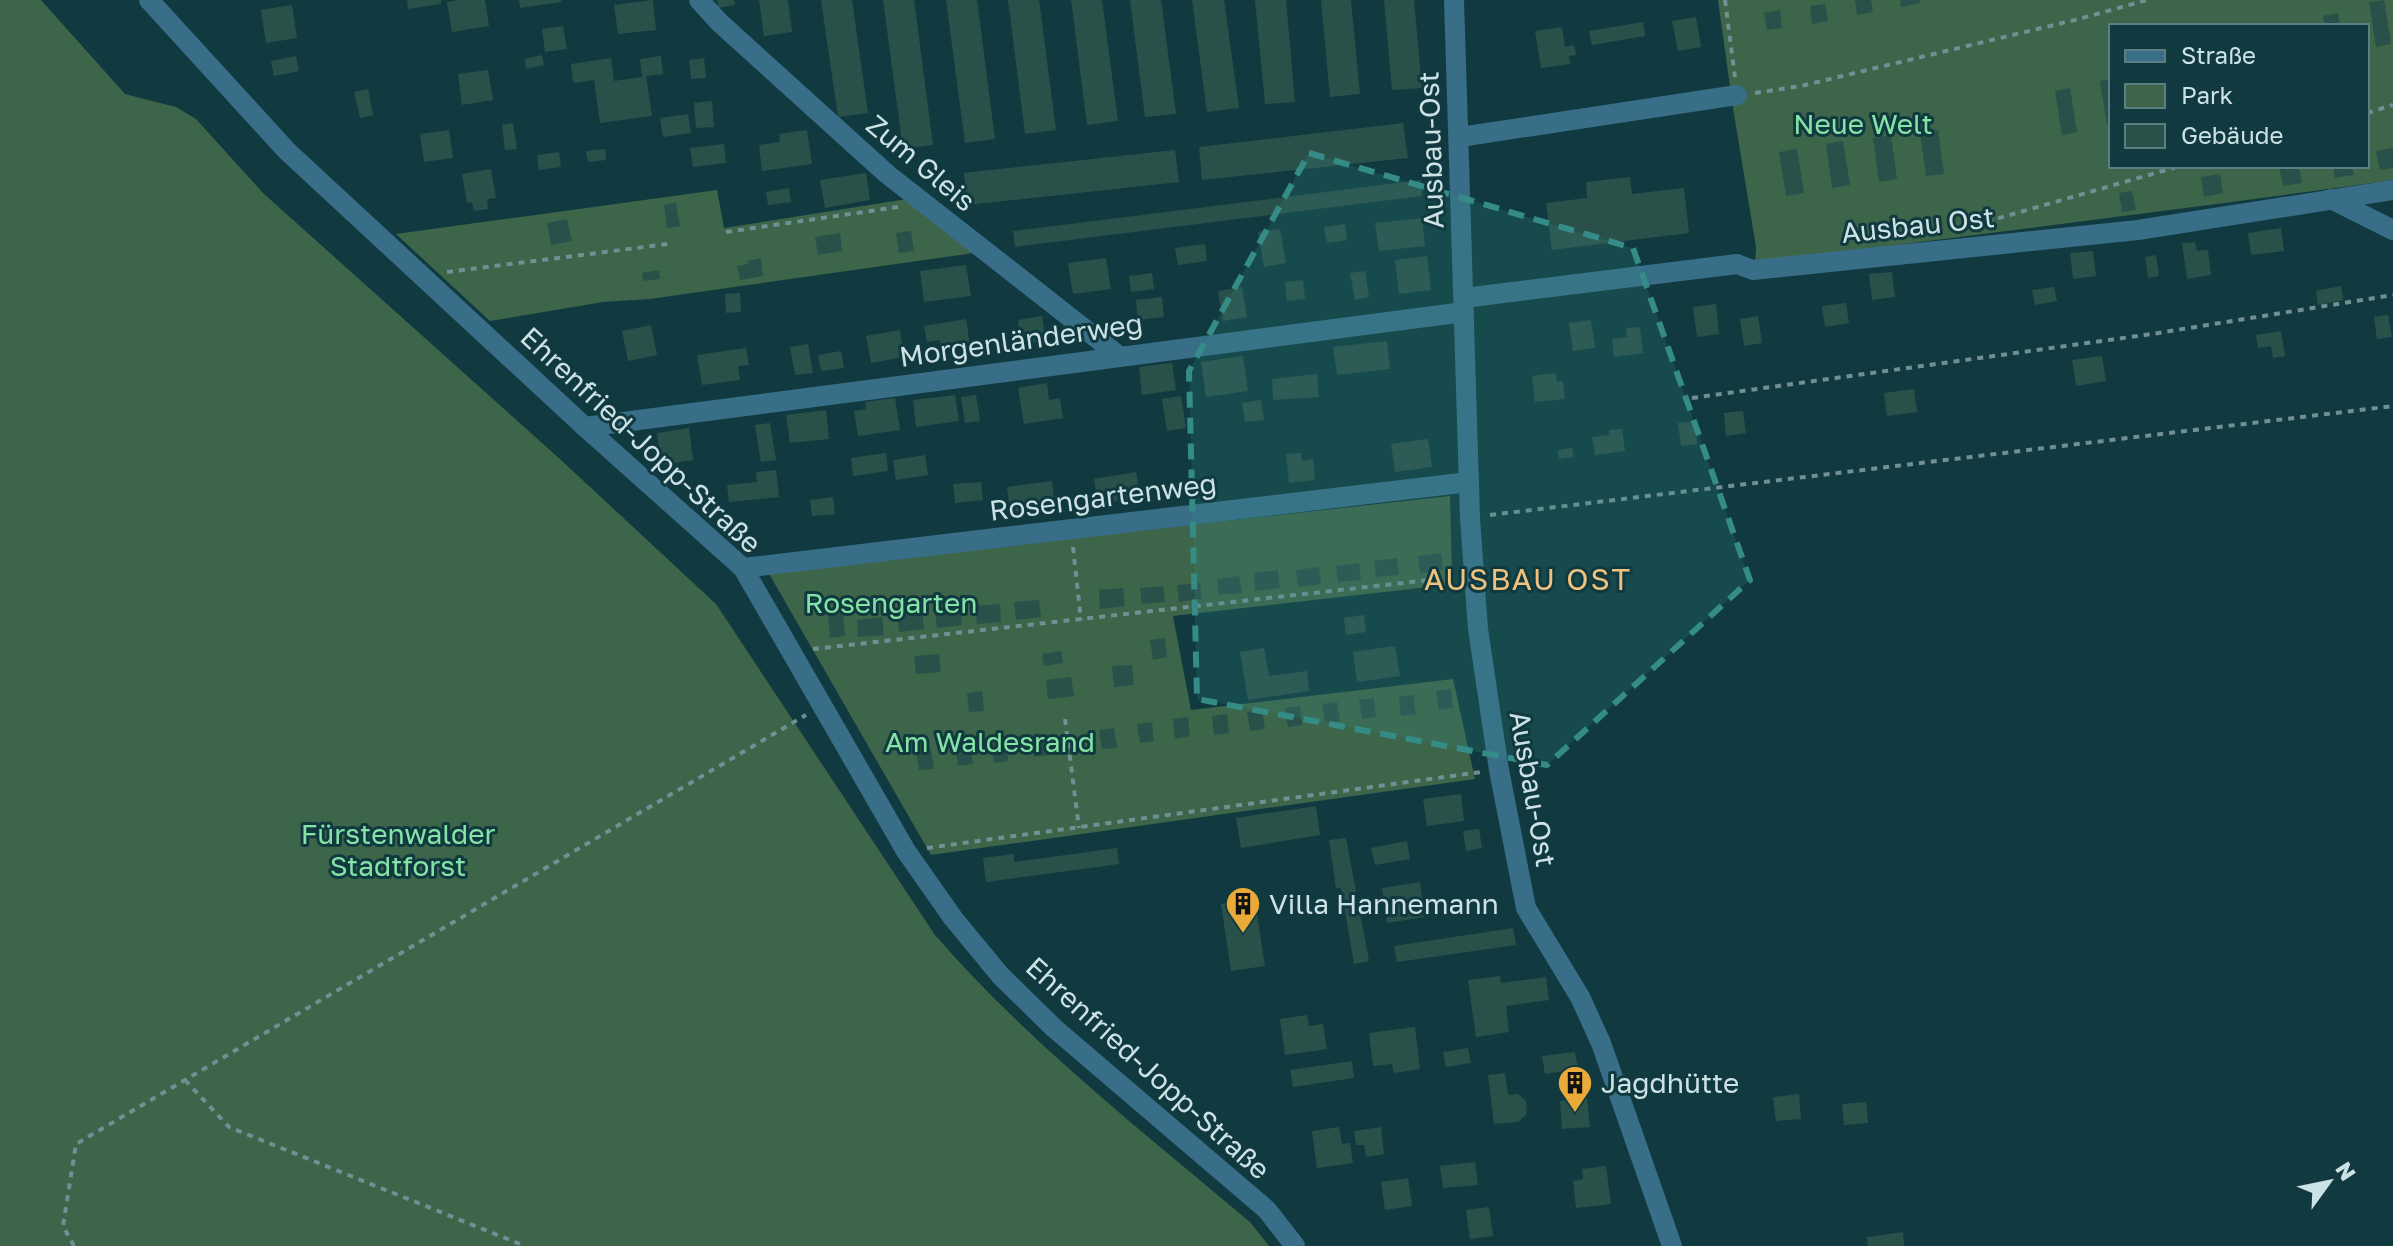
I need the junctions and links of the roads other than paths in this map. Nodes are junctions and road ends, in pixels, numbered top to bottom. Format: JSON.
{"nodes":[{"id":1,"x":149,"y":0,"type":"edge"},
{"id":2,"x":699,"y":0,"type":"edge"},
{"id":3,"x":1454,"y":0,"type":"edge"},
{"id":4,"x":1737,"y":95,"type":"road end"},
{"id":5,"x":1460,"y":137,"type":"junction"},
{"id":6,"x":2393,"y":190,"type":"edge"},
{"id":7,"x":2331,"y":199,"type":"junction"},
{"id":8,"x":2393,"y":230,"type":"edge"},
{"id":9,"x":1464,"y":305,"type":"junction"},
{"id":10,"x":1118,"y":355,"type":"junction"},
{"id":11,"x":585,"y":427,"type":"junction"},
{"id":12,"x":1469,"y":482,"type":"junction"},
{"id":13,"x":743,"y":568,"type":"junction"},
{"id":14,"x":1295,"y":1246,"type":"edge"},
{"id":15,"x":1672,"y":1246,"type":"edge"}],
"edges":[{"from":1,"to":11,"type":"street","name":"Ehrenfried-Jopp-Straße"},
{"from":2,"to":10,"type":"street","name":"Zum Gleis"},
{"from":3,"to":5,"type":"street","name":"Ausbau-Ost"},
{"from":4,"to":5,"type":"street"},
{"from":5,"to":9,"type":"street","name":"Ausbau-Ost"},
{"from":6,"to":7,"type":"street","name":"Ausbau Ost"},
{"from":7,"to":8,"type":"street"},
{"from":7,"to":9,"type":"street","name":"Ausbau Ost"},
{"from":9,"to":10,"type":"street","name":"Morgenländerweg"},
{"from":9,"to":12,"type":"street","name":"Ausbau-Ost"},
{"from":10,"to":11,"type":"street","name":"Morgenländerweg"},
{"from":11,"to":13,"type":"street","name":"Ehrenfried-Jopp-Straße"},
{"from":12,"to":13,"type":"street","name":"Rosengartenweg"},
{"from":12,"to":15,"type":"street","name":"Ausbau-Ost"},
{"from":13,"to":14,"type":"street","name":"Ehrenfried-Jopp-Straße"}]}
